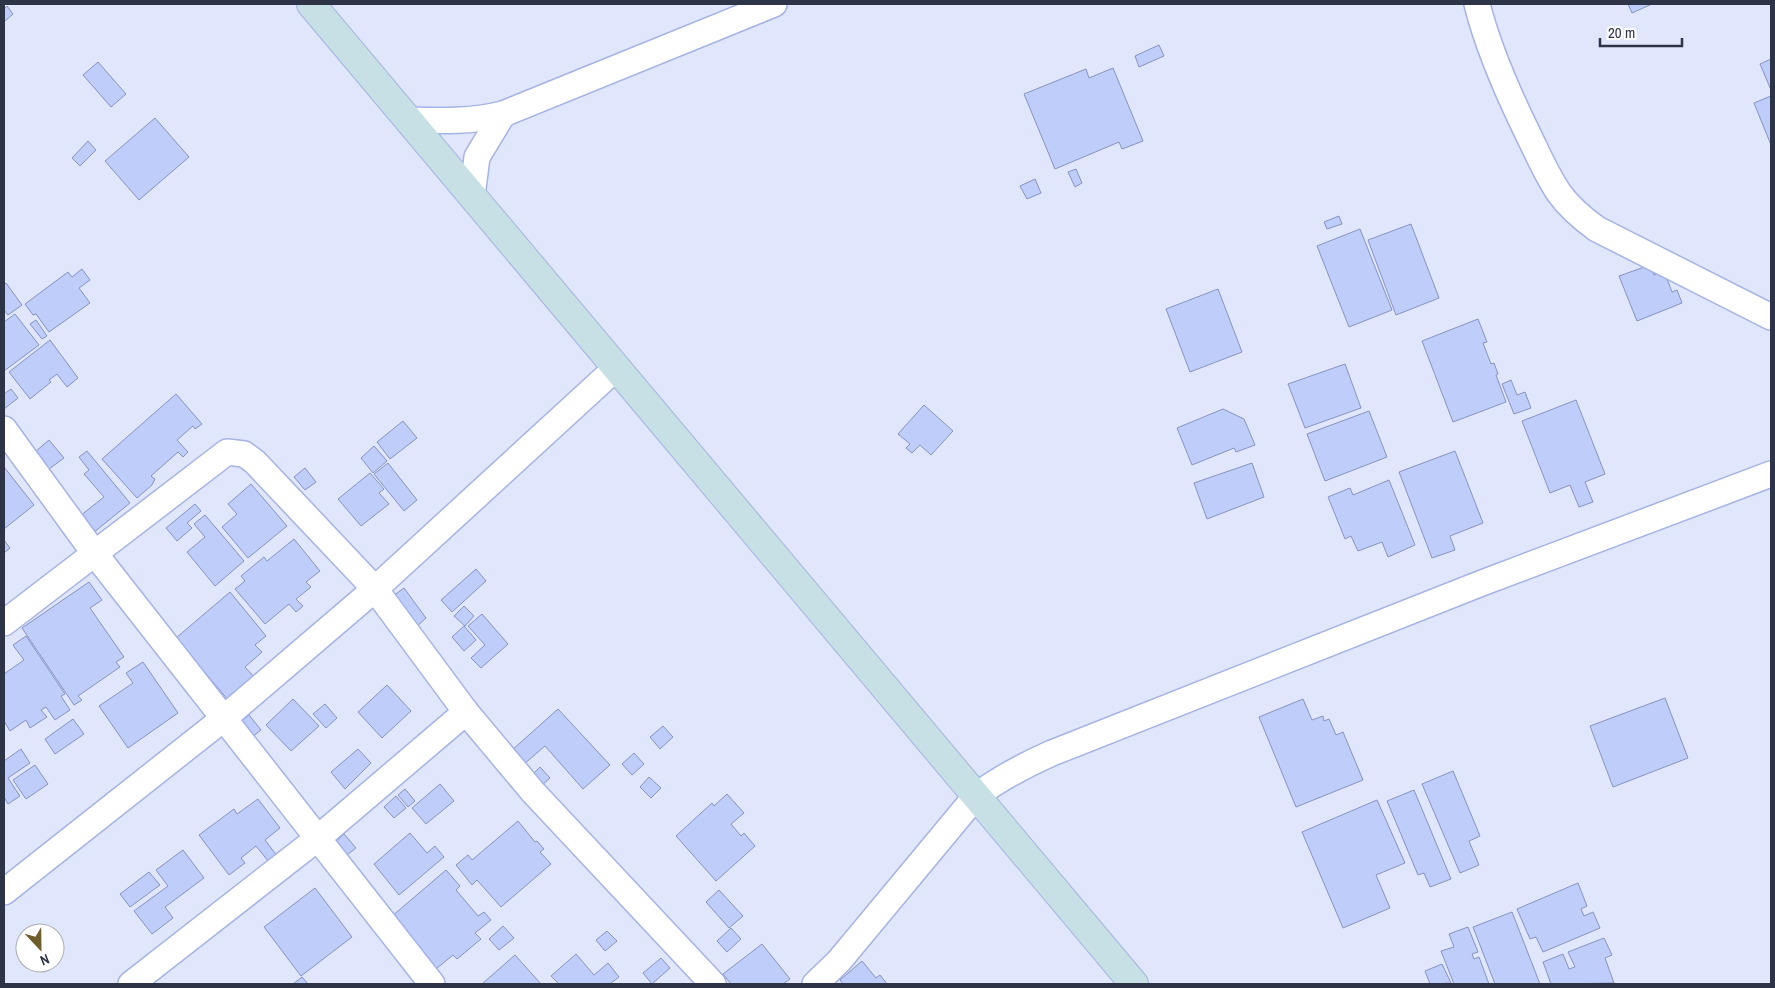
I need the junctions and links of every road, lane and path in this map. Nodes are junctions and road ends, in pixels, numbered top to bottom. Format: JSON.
{"nodes":[{"id":1,"x":311,"y":4,"type":"edge"},
{"id":2,"x":774,"y":4,"type":"edge"},
{"id":3,"x":1477,"y":4,"type":"edge"},
{"id":4,"x":503,"y":114,"type":"junction"},
{"id":5,"x":408,"y":120,"type":"junction"},
{"id":6,"x":472,"y":196,"type":"junction"},
{"id":7,"x":1771,"y":317,"type":"edge"},
{"id":8,"x":616,"y":368,"type":"junction"},
{"id":9,"x":4,"y":430,"type":"edge"},
{"id":10,"x":1771,"y":474,"type":"edge"},
{"id":11,"x":95,"y":554,"type":"junction"},
{"id":12,"x":375,"y":589,"type":"junction"},
{"id":13,"x":4,"y":623,"type":"edge"},
{"id":14,"x":466,"y":712,"type":"junction"},
{"id":15,"x":223,"y":719,"type":"junction"},
{"id":16,"x":976,"y":796,"type":"junction"},
{"id":17,"x":318,"y":838,"type":"junction"},
{"id":18,"x":4,"y":892,"type":"edge"},
{"id":19,"x":130,"y":984,"type":"edge"},
{"id":20,"x":432,"y":984,"type":"edge"},
{"id":21,"x":713,"y":984,"type":"edge"},
{"id":22,"x":815,"y":984,"type":"edge"},
{"id":23,"x":1134,"y":984,"type":"edge"}],
"edges":[{"from":1,"to":5,"type":"street"},
{"from":2,"to":4,"type":"street"},
{"from":3,"to":7,"type":"street"},
{"from":4,"to":5,"type":"street"},
{"from":4,"to":6,"type":"street"},
{"from":5,"to":6,"type":"street"},
{"from":6,"to":8,"type":"street"},
{"from":8,"to":12,"type":"street"},
{"from":8,"to":16,"type":"street"},
{"from":9,"to":11,"type":"street"},
{"from":10,"to":16,"type":"street"},
{"from":11,"to":12,"type":"street"},
{"from":11,"to":13,"type":"street"},
{"from":11,"to":15,"type":"street"},
{"from":12,"to":14,"type":"street"},
{"from":12,"to":15,"type":"street"},
{"from":14,"to":17,"type":"street"},
{"from":14,"to":21,"type":"street"},
{"from":15,"to":17,"type":"street"},
{"from":15,"to":18,"type":"street"},
{"from":16,"to":22,"type":"street"},
{"from":16,"to":23,"type":"street"},
{"from":17,"to":19,"type":"street"},
{"from":17,"to":20,"type":"street"}]}
